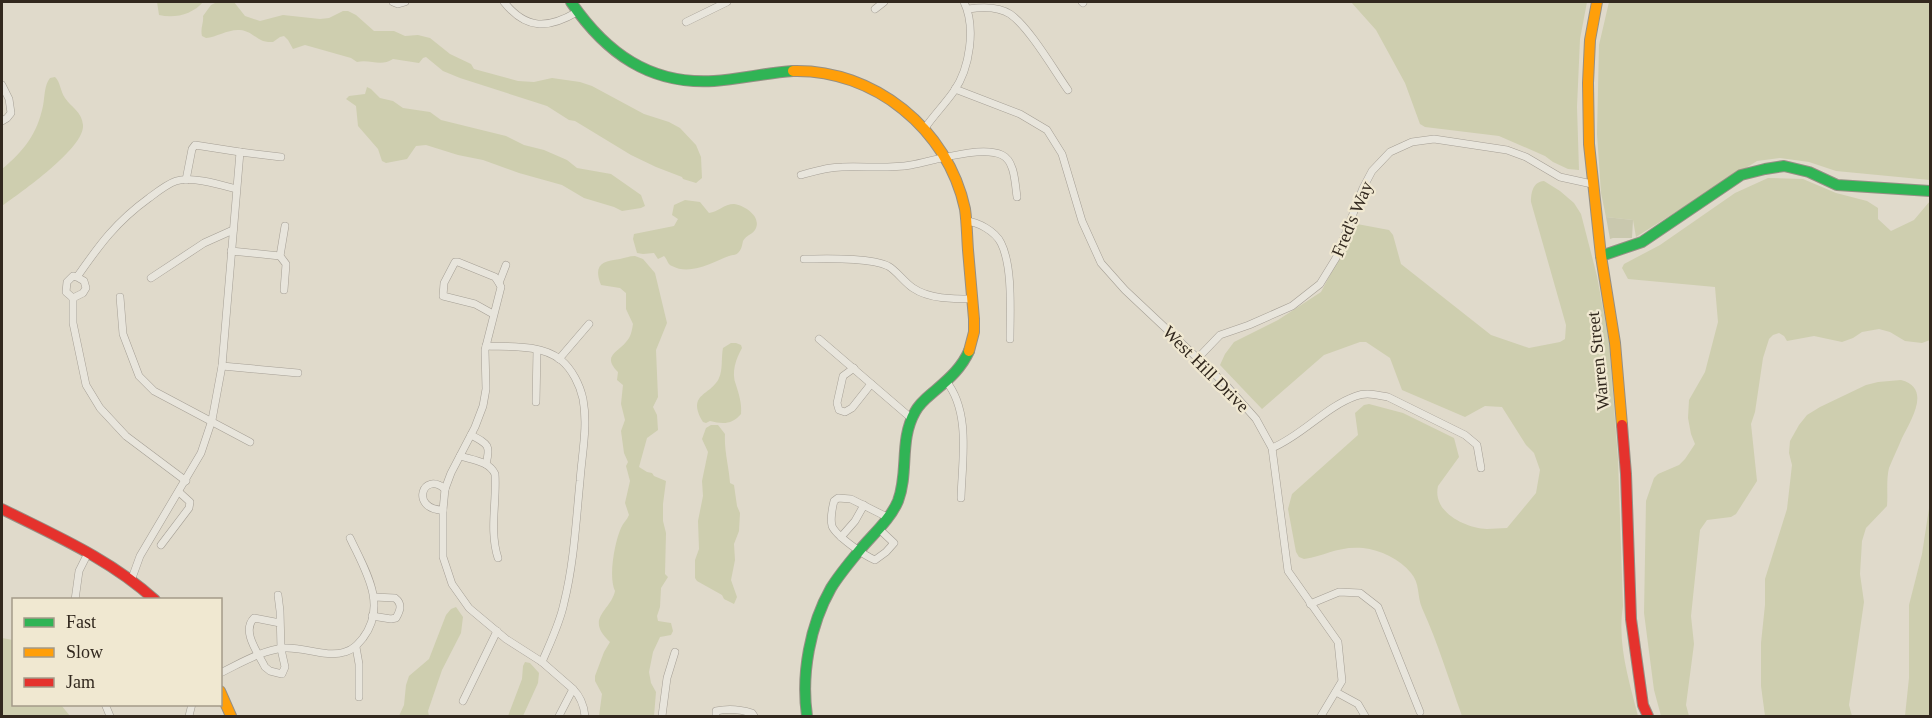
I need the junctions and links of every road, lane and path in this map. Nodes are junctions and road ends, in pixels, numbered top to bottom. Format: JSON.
{"nodes":[{"id":1,"x":393,"y":2,"type":"edge"},
{"id":2,"x":405,"y":2,"type":"edge"},
{"id":3,"x":504,"y":2,"type":"edge"},
{"id":4,"x":571,"y":2,"type":"edge"},
{"id":5,"x":727,"y":2,"type":"edge"},
{"id":6,"x":884,"y":2,"type":"edge"},
{"id":7,"x":964,"y":2,"type":"edge"},
{"id":8,"x":1597,"y":2,"type":"edge"},
{"id":9,"x":875,"y":9,"type":"dead end"},
{"id":10,"x":968,"y":9,"type":"junction"},
{"id":11,"x":577,"y":12,"type":"junction"},
{"id":12,"x":686,"y":22,"type":"dead end"},
{"id":13,"x":2,"y":86,"type":"edge"},
{"id":14,"x":955,"y":89,"type":"junction"},
{"id":15,"x":1068,"y":90,"type":"dead end"},
{"id":16,"x":2,"y":121,"type":"edge"},
{"id":17,"x":925,"y":128,"type":"junction"},
{"id":18,"x":240,"y":152,"type":"junction"},
{"id":19,"x":281,"y":156,"type":"dead end"},
{"id":20,"x":946,"y":156,"type":"junction"},
{"id":21,"x":801,"y":175,"type":"dead end"},
{"id":22,"x":186,"y":180,"type":"junction"},
{"id":23,"x":1592,"y":184,"type":"junction"},
{"id":24,"x":236,"y":189,"type":"junction"},
{"id":25,"x":1930,"y":190,"type":"edge"},
{"id":26,"x":1017,"y":197,"type":"dead end"},
{"id":27,"x":966,"y":221,"type":"junction"},
{"id":28,"x":285,"y":226,"type":"dead end"},
{"id":29,"x":232,"y":230,"type":"junction"},
{"id":30,"x":231,"y":251,"type":"junction"},
{"id":31,"x":280,"y":256,"type":"junction"},
{"id":32,"x":1601,"y":256,"type":"junction"},
{"id":33,"x":804,"y":259,"type":"dead end"},
{"id":34,"x":506,"y":265,"type":"dead end"},
{"id":35,"x":77,"y":277,"type":"junction"},
{"id":36,"x":151,"y":278,"type":"dead end"},
{"id":37,"x":499,"y":283,"type":"junction"},
{"id":38,"x":284,"y":290,"type":"dead end"},
{"id":39,"x":120,"y":297,"type":"dead end"},
{"id":40,"x":73,"y":298,"type":"junction"},
{"id":41,"x":972,"y":300,"type":"junction"},
{"id":42,"x":493,"y":314,"type":"junction"},
{"id":43,"x":589,"y":324,"type":"dead end"},
{"id":44,"x":819,"y":339,"type":"dead end"},
{"id":45,"x":1010,"y":339,"type":"dead end"},
{"id":46,"x":486,"y":346,"type":"junction"},
{"id":47,"x":537,"y":350,"type":"junction"},
{"id":48,"x":559,"y":359,"type":"junction"},
{"id":49,"x":1197,"y":359,"type":"junction"},
{"id":50,"x":222,"y":366,"type":"junction"},
{"id":51,"x":854,"y":368,"type":"junction"},
{"id":52,"x":298,"y":372,"type":"dead end"},
{"id":53,"x":946,"y":381,"type":"junction"},
{"id":54,"x":871,"y":384,"type":"junction"},
{"id":55,"x":536,"y":402,"type":"dead end"},
{"id":56,"x":911,"y":418,"type":"junction"},
{"id":57,"x":212,"y":420,"type":"junction"},
{"id":58,"x":471,"y":435,"type":"junction"},
{"id":59,"x":250,"y":442,"type":"dead end"},
{"id":60,"x":1272,"y":448,"type":"junction"},
{"id":61,"x":460,"y":456,"type":"junction"},
{"id":62,"x":486,"y":464,"type":"junction"},
{"id":63,"x":1481,"y":468,"type":"dead end"},
{"id":64,"x":186,"y":481,"type":"junction"},
{"id":65,"x":446,"y":489,"type":"junction"},
{"id":66,"x":179,"y":492,"type":"junction"},
{"id":67,"x":961,"y":498,"type":"dead end"},
{"id":68,"x":864,"y":505,"type":"junction"},
{"id":69,"x":2,"y":509,"type":"edge"},
{"id":70,"x":442,"y":510,"type":"junction"},
{"id":71,"x":887,"y":517,"type":"junction"},
{"id":72,"x":878,"y":528,"type":"junction"},
{"id":73,"x":841,"y":537,"type":"junction"},
{"id":74,"x":350,"y":538,"type":"dead end"},
{"id":75,"x":161,"y":545,"type":"dead end"},
{"id":76,"x":860,"y":550,"type":"junction"},
{"id":77,"x":88,"y":553,"type":"junction"},
{"id":78,"x":498,"y":558,"type":"dead end"},
{"id":79,"x":132,"y":578,"type":"junction"},
{"id":80,"x":278,"y":595,"type":"dead end"},
{"id":81,"x":374,"y":597,"type":"junction"},
{"id":82,"x":75,"y":598,"type":"edge"},
{"id":83,"x":153,"y":598,"type":"edge"},
{"id":84,"x":1310,"y":604,"type":"junction"},
{"id":85,"x":372,"y":616,"type":"junction"},
{"id":86,"x":280,"y":623,"type":"junction"},
{"id":87,"x":497,"y":631,"type":"junction"},
{"id":88,"x":356,"y":647,"type":"junction"},
{"id":89,"x":281,"y":649,"type":"junction"},
{"id":90,"x":675,"y":652,"type":"dead end"},
{"id":91,"x":259,"y":655,"type":"junction"},
{"id":92,"x":542,"y":663,"type":"junction"},
{"id":93,"x":222,"y":672,"type":"edge"},
{"id":94,"x":573,"y":689,"type":"junction"},
{"id":95,"x":1336,"y":692,"type":"junction"},
{"id":96,"x":222,"y":696,"type":"edge"},
{"id":97,"x":359,"y":697,"type":"dead end"},
{"id":98,"x":464,"y":701,"type":"dead end"},
{"id":99,"x":1420,"y":712,"type":"dead end"},
{"id":100,"x":231,"y":717,"type":"edge"},
{"id":101,"x":559,"y":717,"type":"edge"},
{"id":102,"x":585,"y":717,"type":"edge"},
{"id":103,"x":662,"y":717,"type":"edge"},
{"id":104,"x":716,"y":717,"type":"edge"},
{"id":105,"x":754,"y":717,"type":"edge"},
{"id":106,"x":807,"y":717,"type":"edge"},
{"id":107,"x":1321,"y":717,"type":"edge"},
{"id":108,"x":1365,"y":717,"type":"edge"},
{"id":109,"x":1648,"y":717,"type":"edge"}],
"edges":[{"from":1,"to":2,"type":"street"},
{"from":3,"to":11,"type":"street"},
{"from":4,"to":11,"type":"street"},
{"from":5,"to":12,"type":"street"},
{"from":6,"to":9,"type":"street"},
{"from":7,"to":10,"type":"street"},
{"from":8,"to":23,"type":"street","name":"Warren Street"},
{"from":10,"to":14,"type":"street"},
{"from":10,"to":15,"type":"street"},
{"from":11,"to":17,"type":"street"},
{"from":13,"to":16,"type":"street"},
{"from":14,"to":17,"type":"street"},
{"from":14,"to":49,"type":"street","name":"West Hill Drive"},
{"from":17,"to":20,"type":"street"},
{"from":18,"to":19,"type":"street"},
{"from":18,"to":22,"type":"street"},
{"from":18,"to":24,"type":"street"},
{"from":20,"to":21,"type":"street"},
{"from":20,"to":26,"type":"street"},
{"from":20,"to":27,"type":"street"},
{"from":22,"to":24,"type":"street"},
{"from":22,"to":35,"type":"street"},
{"from":23,"to":32,"type":"street","name":"Warren Street"},
{"from":23,"to":49,"type":"street","name":"Fred's Way"},
{"from":24,"to":29,"type":"street"},
{"from":25,"to":32,"type":"street"},
{"from":27,"to":41,"type":"street"},
{"from":27,"to":45,"type":"street"},
{"from":28,"to":31,"type":"street"},
{"from":29,"to":30,"type":"street"},
{"from":29,"to":36,"type":"street"},
{"from":30,"to":31,"type":"street"},
{"from":30,"to":50,"type":"street"},
{"from":31,"to":38,"type":"street"},
{"from":32,"to":109,"type":"street","name":"Warren Street"},
{"from":33,"to":41,"type":"street"},
{"from":34,"to":37,"type":"street"},
{"from":35,"to":40,"type":"street"},
{"from":35,"to":40,"type":"street"},
{"from":37,"to":42,"type":"street"},
{"from":37,"to":42,"type":"street"},
{"from":39,"to":57,"type":"street"},
{"from":40,"to":64,"type":"street"},
{"from":41,"to":53,"type":"street"},
{"from":42,"to":46,"type":"street"},
{"from":43,"to":48,"type":"street"},
{"from":44,"to":51,"type":"street"},
{"from":46,"to":47,"type":"street"},
{"from":46,"to":58,"type":"street"},
{"from":47,"to":48,"type":"street"},
{"from":47,"to":55,"type":"street"},
{"from":48,"to":92,"type":"street"},
{"from":49,"to":60,"type":"street","name":"West Hill Drive"},
{"from":50,"to":52,"type":"street"},
{"from":50,"to":57,"type":"street"},
{"from":51,"to":54,"type":"street"},
{"from":51,"to":54,"type":"street"},
{"from":53,"to":56,"type":"street"},
{"from":53,"to":67,"type":"street"},
{"from":54,"to":56,"type":"street"},
{"from":56,"to":71,"type":"street"},
{"from":57,"to":59,"type":"street"},
{"from":57,"to":64,"type":"street"},
{"from":58,"to":61,"type":"street"},
{"from":58,"to":62,"type":"street"},
{"from":60,"to":63,"type":"street"},
{"from":60,"to":84,"type":"street","name":"West Hill Drive"},
{"from":61,"to":62,"type":"street"},
{"from":61,"to":65,"type":"street"},
{"from":62,"to":78,"type":"street"},
{"from":64,"to":66,"type":"street"},
{"from":65,"to":70,"type":"street"},
{"from":65,"to":70,"type":"street"},
{"from":66,"to":75,"type":"street"},
{"from":66,"to":79,"type":"street"},
{"from":68,"to":71,"type":"street"},
{"from":68,"to":73,"type":"street"},
{"from":68,"to":73,"type":"street"},
{"from":69,"to":77,"type":"street"},
{"from":70,"to":87,"type":"street"},
{"from":71,"to":72,"type":"street"},
{"from":72,"to":76,"type":"street"},
{"from":72,"to":76,"type":"street"},
{"from":73,"to":76,"type":"street"},
{"from":74,"to":81,"type":"street"},
{"from":76,"to":106,"type":"street"},
{"from":77,"to":79,"type":"street"},
{"from":77,"to":82,"type":"street"},
{"from":79,"to":83,"type":"street"},
{"from":80,"to":86,"type":"street"},
{"from":81,"to":85,"type":"street"},
{"from":81,"to":85,"type":"street"},
{"from":84,"to":95,"type":"street","name":"West Hill Drive"},
{"from":84,"to":99,"type":"street"},
{"from":85,"to":88,"type":"street"},
{"from":86,"to":89,"type":"street"},
{"from":86,"to":91,"type":"street"},
{"from":87,"to":92,"type":"street"},
{"from":87,"to":98,"type":"street"},
{"from":88,"to":89,"type":"street"},
{"from":88,"to":97,"type":"street"},
{"from":89,"to":91,"type":"street"},
{"from":89,"to":91,"type":"street"},
{"from":90,"to":103,"type":"street"},
{"from":91,"to":93,"type":"street"},
{"from":92,"to":94,"type":"street"},
{"from":94,"to":101,"type":"street"},
{"from":94,"to":102,"type":"street"},
{"from":95,"to":107,"type":"street","name":"West Hill Drive"},
{"from":95,"to":108,"type":"street"},
{"from":96,"to":100,"type":"street"},
{"from":104,"to":105,"type":"street"}]}
